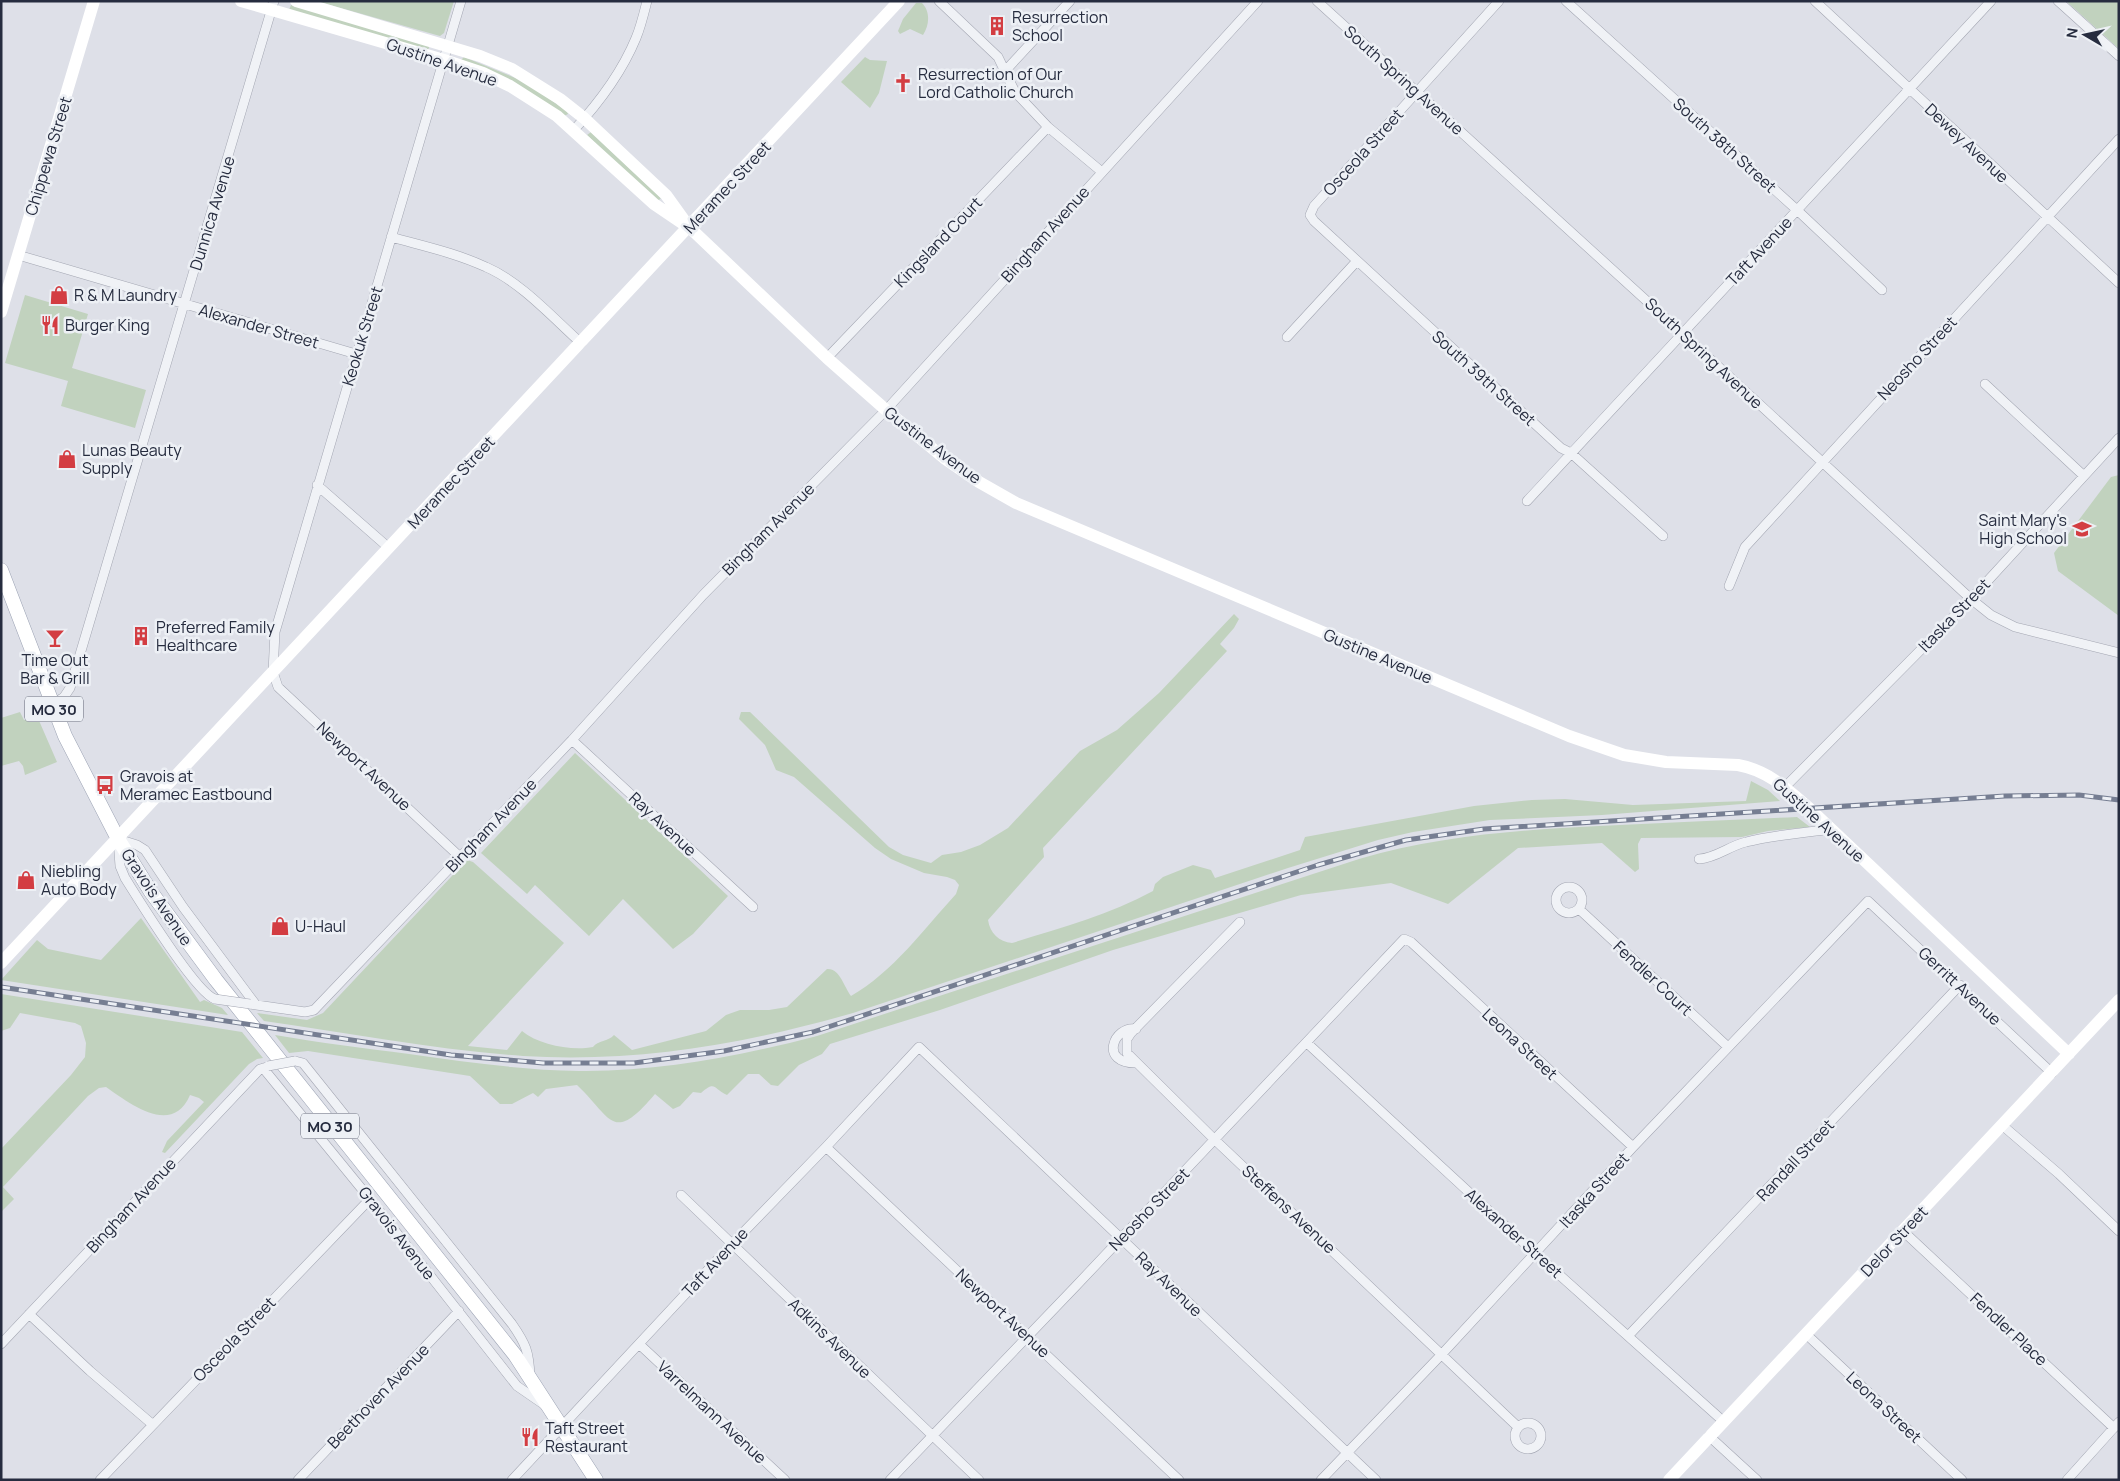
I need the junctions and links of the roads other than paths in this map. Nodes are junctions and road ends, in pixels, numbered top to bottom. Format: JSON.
{"nodes":[{"id":1,"x":94,"y":1,"type":"edge"},
{"id":2,"x":241,"y":1,"type":"edge"},
{"id":3,"x":296,"y":1,"type":"edge"},
{"id":4,"x":461,"y":1,"type":"edge"},
{"id":5,"x":647,"y":1,"type":"edge"},
{"id":6,"x":939,"y":1,"type":"edge"},
{"id":7,"x":1070,"y":1,"type":"edge"},
{"id":8,"x":1258,"y":1,"type":"edge"},
{"id":9,"x":1316,"y":1,"type":"edge"},
{"id":10,"x":1498,"y":1,"type":"edge"},
{"id":11,"x":1566,"y":1,"type":"edge"},
{"id":12,"x":1815,"y":1,"type":"edge"},
{"id":13,"x":1991,"y":1,"type":"edge"},
{"id":14,"x":2058,"y":1,"type":"edge"},
{"id":15,"x":897,"y":2,"type":"edge"},
{"id":16,"x":273,"y":6,"type":"edge"},
{"id":17,"x":448,"y":46,"type":"junction"},
{"id":18,"x":2119,"y":56,"type":"edge"},
{"id":19,"x":444,"y":60,"type":"junction"},
{"id":20,"x":1006,"y":70,"type":"junction"},
{"id":21,"x":1909,"y":90,"type":"junction"},
{"id":22,"x":1418,"y":92,"type":"junction"},
{"id":23,"x":584,"y":118,"type":"junction"},
{"id":24,"x":1048,"y":127,"type":"junction"},
{"id":25,"x":573,"y":131,"type":"junction"},
{"id":26,"x":2119,"y":139,"type":"edge"},
{"id":27,"x":1102,"y":172,"type":"junction"},
{"id":28,"x":1797,"y":210,"type":"junction"},
{"id":29,"x":1310,"y":215,"type":"joint"},
{"id":30,"x":2047,"y":218,"type":"junction"},
{"id":31,"x":689,"y":227,"type":"junction"},
{"id":32,"x":392,"y":237,"type":"junction"},
{"id":33,"x":18,"y":255,"type":"junction"},
{"id":34,"x":1356,"y":262,"type":"junction"},
{"id":35,"x":2119,"y":283,"type":"edge"},
{"id":36,"x":1882,"y":290,"type":"dead end"},
{"id":37,"x":184,"y":304,"type":"junction"},
{"id":38,"x":1,"y":312,"type":"edge"},
{"id":39,"x":1682,"y":333,"type":"junction"},
{"id":40,"x":1286,"y":336,"type":"dead end"},
{"id":41,"x":581,"y":343,"type":"junction"},
{"id":42,"x":356,"y":354,"type":"junction"},
{"id":43,"x":827,"y":358,"type":"junction"},
{"id":44,"x":1985,"y":384,"type":"dead end"},
{"id":45,"x":886,"y":410,"type":"junction"},
{"id":46,"x":2119,"y":438,"type":"edge"},
{"id":47,"x":1571,"y":453,"type":"junction"},
{"id":48,"x":1821,"y":462,"type":"junction"},
{"id":49,"x":2084,"y":476,"type":"junction"},
{"id":50,"x":317,"y":485,"type":"junction"},
{"id":51,"x":1527,"y":501,"type":"dead end"},
{"id":52,"x":1663,"y":536,"type":"dead end"},
{"id":53,"x":389,"y":548,"type":"junction"},
{"id":54,"x":1,"y":570,"type":"edge"},
{"id":55,"x":1729,"y":586,"type":"dead end"},
{"id":56,"x":1971,"y":599,"type":"junction"},
{"id":57,"x":2119,"y":653,"type":"edge"},
{"id":58,"x":272,"y":672,"type":"junction"},
{"id":59,"x":52,"y":705,"type":"junction"},
{"id":60,"x":572,"y":740,"type":"junction"},
{"id":61,"x":1785,"y":788,"type":"junction"},
{"id":62,"x":1831,"y":829,"type":"junction"},
{"id":63,"x":118,"y":840,"type":"junction"},
{"id":64,"x":460,"y":857,"type":"junction"},
{"id":65,"x":1699,"y":859,"type":"dead end"},
{"id":66,"x":1868,"y":900,"type":"joint"},
{"id":67,"x":754,"y":907,"type":"dead end"},
{"id":68,"x":1578,"y":909,"type":"dead end"},
{"id":69,"x":1240,"y":922,"type":"dead end"},
{"id":70,"x":1408,"y":940,"type":"joint"},
{"id":71,"x":1,"y":963,"type":"edge"},
{"id":72,"x":1960,"y":985,"type":"junction"},
{"id":73,"x":252,"y":1004,"type":"junction"},
{"id":74,"x":2117,"y":1007,"type":"edge"},
{"id":75,"x":1136,"y":1029,"type":"junction"},
{"id":76,"x":1307,"y":1043,"type":"junction"},
{"id":77,"x":919,"y":1047,"type":"joint"},
{"id":78,"x":1728,"y":1047,"type":"junction"},
{"id":79,"x":2069,"y":1054,"type":"junction"},
{"id":80,"x":1136,"y":1063,"type":"junction"},
{"id":81,"x":266,"y":1067,"type":"junction"},
{"id":82,"x":2052,"y":1073,"type":"junction"},
{"id":83,"x":2002,"y":1125,"type":"junction"},
{"id":84,"x":1215,"y":1140,"type":"junction"},
{"id":85,"x":826,"y":1147,"type":"junction"},
{"id":86,"x":1633,"y":1148,"type":"junction"},
{"id":87,"x":681,"y":1195,"type":"dead end"},
{"id":88,"x":370,"y":1199,"type":"junction"},
{"id":89,"x":1904,"y":1231,"type":"junction"},
{"id":90,"x":2119,"y":1231,"type":"edge"},
{"id":91,"x":1121,"y":1238,"type":"junction"},
{"id":92,"x":732,"y":1244,"type":"junction"},
{"id":93,"x":1536,"y":1254,"type":"junction"},
{"id":94,"x":459,"y":1311,"type":"junction"},
{"id":95,"x":29,"y":1314,"type":"junction"},
{"id":96,"x":1806,"y":1334,"type":"junction"},
{"id":97,"x":1630,"y":1335,"type":"junction"},
{"id":98,"x":1027,"y":1336,"type":"junction"},
{"id":99,"x":1,"y":1344,"type":"edge"},
{"id":100,"x":640,"y":1344,"type":"junction"},
{"id":101,"x":1442,"y":1354,"type":"junction"},
{"id":102,"x":530,"y":1377,"type":"junction"},
{"id":103,"x":548,"y":1407,"type":"junction"},
{"id":104,"x":1723,"y":1421,"type":"junction"},
{"id":105,"x":152,"y":1424,"type":"junction"},
{"id":106,"x":2116,"y":1425,"type":"edge"},
{"id":107,"x":560,"y":1426,"type":"junction"},
{"id":108,"x":1518,"y":1427,"type":"dead end"},
{"id":109,"x":932,"y":1435,"type":"junction"},
{"id":110,"x":1709,"y":1436,"type":"junction"},
{"id":111,"x":1347,"y":1453,"type":"junction"},
{"id":112,"x":100,"y":1480,"type":"edge"},
{"id":113,"x":298,"y":1480,"type":"edge"},
{"id":114,"x":512,"y":1480,"type":"edge"},
{"id":115,"x":596,"y":1480,"type":"edge"},
{"id":116,"x":785,"y":1480,"type":"edge"},
{"id":117,"x":890,"y":1480,"type":"edge"},
{"id":118,"x":979,"y":1480,"type":"edge"},
{"id":119,"x":1179,"y":1480,"type":"edge"},
{"id":120,"x":1321,"y":1480,"type":"edge"},
{"id":121,"x":1376,"y":1480,"type":"edge"},
{"id":122,"x":1669,"y":1480,"type":"edge"},
{"id":123,"x":1757,"y":1480,"type":"edge"},
{"id":124,"x":1962,"y":1480,"type":"edge"},
{"id":125,"x":2067,"y":1480,"type":"edge"}],
"edges":[{"from":1,"to":33,"type":"street","name":"Chippewa Street"},
{"from":2,"to":16,"type":"street","name":"Gustine Avenue"},
{"from":3,"to":17,"type":"street","name":"Gustine Avenue"},
{"from":4,"to":17,"type":"street","name":"Keokuk Street"},
{"from":5,"to":23,"type":"street"},
{"from":6,"to":20,"type":"street"},
{"from":7,"to":20,"type":"street"},
{"from":8,"to":27,"type":"street","name":"Bingham Avenue"},
{"from":9,"to":22,"type":"street","name":"South Spring Avenue"},
{"from":10,"to":22,"type":"street","name":"Osceola Street"},
{"from":11,"to":28,"type":"street","name":"South 38th Street"},
{"from":12,"to":21,"type":"street","name":"Dewey Avenue"},
{"from":13,"to":21,"type":"street","name":"Taft Avenue"},
{"from":14,"to":18,"type":"street"},
{"from":15,"to":31,"type":"street","name":"Meramec Street"},
{"from":16,"to":19,"type":"street","name":"Gustine Avenue"},
{"from":16,"to":37,"type":"street","name":"Dunnica Avenue"},
{"from":17,"to":19,"type":"street","name":"Keokuk Street"},
{"from":17,"to":23,"type":"street","name":"Gustine Avenue"},
{"from":19,"to":25,"type":"street","name":"Gustine Avenue"},
{"from":19,"to":32,"type":"street","name":"Keokuk Street"},
{"from":20,"to":24,"type":"street"},
{"from":21,"to":28,"type":"street","name":"Taft Avenue"},
{"from":21,"to":30,"type":"street","name":"Dewey Avenue"},
{"from":22,"to":29,"type":"street","name":"Osceola Street"},
{"from":22,"to":39,"type":"street","name":"South Spring Avenue"},
{"from":23,"to":25,"type":"street"},
{"from":23,"to":31,"type":"street","name":"Gustine Avenue"},
{"from":24,"to":27,"type":"street"},
{"from":24,"to":43,"type":"street","name":"Kingsland Court"},
{"from":25,"to":31,"type":"street","name":"Gustine Avenue"},
{"from":26,"to":30,"type":"street","name":"Neosho Street"},
{"from":27,"to":45,"type":"street","name":"Bingham Avenue"},
{"from":28,"to":36,"type":"street","name":"South 38th Street"},
{"from":28,"to":39,"type":"street","name":"Taft Avenue"},
{"from":29,"to":34,"type":"street","name":"South 39th Street"},
{"from":30,"to":35,"type":"street","name":"Dewey Avenue"},
{"from":30,"to":48,"type":"street","name":"Neosho Street"},
{"from":31,"to":41,"type":"street","name":"Meramec Street"},
{"from":31,"to":43,"type":"street","name":"Gustine Avenue"},
{"from":32,"to":41,"type":"street"},
{"from":32,"to":42,"type":"street","name":"Keokuk Street"},
{"from":33,"to":37,"type":"street","name":"Alexander Street"},
{"from":33,"to":38,"type":"street","name":"Chippewa Street"},
{"from":34,"to":40,"type":"street"},
{"from":34,"to":47,"type":"street","name":"South 39th Street"},
{"from":37,"to":42,"type":"street","name":"Alexander Street"},
{"from":37,"to":59,"type":"street","name":"Dunnica Avenue"},
{"from":39,"to":47,"type":"street","name":"Taft Avenue"},
{"from":39,"to":48,"type":"street","name":"South Spring Avenue"},
{"from":41,"to":53,"type":"street","name":"Meramec Street"},
{"from":42,"to":50,"type":"street","name":"Keokuk Street"},
{"from":43,"to":45,"type":"street","name":"Gustine Avenue"},
{"from":44,"to":49,"type":"street"},
{"from":45,"to":60,"type":"street","name":"Bingham Avenue"},
{"from":45,"to":61,"type":"street","name":"Gustine Avenue"},
{"from":46,"to":49,"type":"street","name":"Itaska Street"},
{"from":47,"to":51,"type":"street","name":"Taft Avenue"},
{"from":47,"to":52,"type":"street","name":"South 39th Street"},
{"from":48,"to":55,"type":"street","name":"Neosho Street"},
{"from":48,"to":56,"type":"street","name":"South Spring Avenue"},
{"from":49,"to":56,"type":"street","name":"Itaska Street"},
{"from":50,"to":53,"type":"street"},
{"from":50,"to":58,"type":"street","name":"Keokuk Street"},
{"from":53,"to":58,"type":"street","name":"Meramec Street"},
{"from":54,"to":59,"type":"main road","name":"Gravois Avenue","number":"MO 30"},
{"from":56,"to":57,"type":"street","name":"South Spring Avenue"},
{"from":56,"to":61,"type":"street","name":"Itaska Street"},
{"from":58,"to":63,"type":"street","name":"Meramec Street"},
{"from":58,"to":64,"type":"street","name":"Newport Avenue"},
{"from":59,"to":63,"type":"main road","name":"Gravois Avenue","number":"MO 30"},
{"from":60,"to":64,"type":"street","name":"Bingham Avenue"},
{"from":60,"to":67,"type":"street","name":"Ray Avenue"},
{"from":61,"to":62,"type":"street","name":"Gustine Avenue"},
{"from":62,"to":65,"type":"street"},
{"from":62,"to":79,"type":"street","name":"Gustine Avenue"},
{"from":63,"to":71,"type":"street","name":"Meramec Street"},
{"from":63,"to":73,"type":"street","name":"Gravois Avenue"},
{"from":63,"to":73,"type":"street","name":"Gravois Avenue","bridge":true},
{"from":63,"to":102,"type":"main road","name":"Gravois Avenue","number":"MO 30"},
{"from":64,"to":73,"type":"street","name":"Bingham Avenue"},
{"from":66,"to":72,"type":"street","name":"Gerritt Avenue"},
{"from":66,"to":78,"type":"street","name":"Itaska Street"},
{"from":68,"to":78,"type":"street","name":"Fendler Court"},
{"from":69,"to":75,"type":"street","name":"Steffens Avenue"},
{"from":70,"to":76,"type":"street","name":"Neosho Street"},
{"from":70,"to":86,"type":"street","name":"Leona Street"},
{"from":72,"to":82,"type":"street","name":"Gerritt Avenue"},
{"from":72,"to":97,"type":"street","name":"Randall Street"},
{"from":74,"to":79,"type":"street","name":"Delor Street"},
{"from":75,"to":80,"type":"street","name":"Steffens Avenue"},
{"from":75,"to":80,"type":"street","name":"Steffens Avenue"},
{"from":76,"to":84,"type":"street","name":"Neosho Street"},
{"from":76,"to":93,"type":"street","name":"Alexander Street"},
{"from":77,"to":85,"type":"street","name":"Taft Avenue"},
{"from":77,"to":91,"type":"street","name":"Ray Avenue"},
{"from":78,"to":86,"type":"street","name":"Itaska Street"},
{"from":79,"to":82,"type":"street","name":"Delor Street"},
{"from":80,"to":84,"type":"street","name":"Steffens Avenue"},
{"from":81,"to":88,"type":"street","name":"Gravois Avenue"},
{"from":81,"to":95,"type":"street","name":"Bingham Avenue"},
{"from":81,"to":102,"type":"street","name":"Gravois Avenue","bridge":true},
{"from":82,"to":83,"type":"street","name":"Delor Street"},
{"from":83,"to":89,"type":"street","name":"Delor Street"},
{"from":83,"to":90,"type":"street"},
{"from":84,"to":91,"type":"street","name":"Neosho Street"},
{"from":84,"to":101,"type":"street","name":"Steffens Avenue"},
{"from":85,"to":92,"type":"street","name":"Taft Avenue"},
{"from":85,"to":98,"type":"street","name":"Newport Avenue"},
{"from":86,"to":93,"type":"street","name":"Itaska Street"},
{"from":87,"to":92,"type":"street","name":"Adkins Avenue"},
{"from":88,"to":94,"type":"street","name":"Gravois Avenue"},
{"from":88,"to":105,"type":"street","name":"Osceola Street"},
{"from":89,"to":96,"type":"street","name":"Delor Street"},
{"from":89,"to":106,"type":"street","name":"Fendler Place"},
{"from":91,"to":98,"type":"street","name":"Neosho Street"},
{"from":91,"to":111,"type":"street","name":"Ray Avenue"},
{"from":92,"to":100,"type":"street","name":"Taft Avenue"},
{"from":92,"to":109,"type":"street","name":"Adkins Avenue"},
{"from":93,"to":97,"type":"street","name":"Alexander Street"},
{"from":93,"to":101,"type":"street","name":"Itaska Street"},
{"from":94,"to":103,"type":"street","name":"Gravois Avenue"},
{"from":94,"to":113,"type":"street","name":"Beethoven Avenue"},
{"from":95,"to":99,"type":"street","name":"Bingham Avenue"},
{"from":95,"to":105,"type":"street"},
{"from":96,"to":104,"type":"street","name":"Delor Street"},
{"from":96,"to":124,"type":"street","name":"Leona Street"},
{"from":97,"to":104,"type":"street","name":"Alexander Street"},
{"from":98,"to":109,"type":"street","name":"Neosho Street"},
{"from":98,"to":119,"type":"street","name":"Newport Avenue"},
{"from":100,"to":107,"type":"street","name":"Taft Avenue"},
{"from":100,"to":116,"type":"street","name":"Varrelmann Avenue"},
{"from":101,"to":108,"type":"street","name":"Steffens Avenue"},
{"from":101,"to":111,"type":"street","name":"Itaska Street"},
{"from":102,"to":103,"type":"main road","name":"Gravois Avenue","number":"MO 30"},
{"from":103,"to":107,"type":"main road","name":"Gravois Avenue","number":"MO 30"},
{"from":104,"to":110,"type":"street","name":"Delor Street"},
{"from":105,"to":112,"type":"street","name":"Osceola Street"},
{"from":106,"to":125,"type":"street"},
{"from":107,"to":114,"type":"street","name":"Taft Avenue"},
{"from":107,"to":115,"type":"main road","name":"Gravois Avenue","number":"MO 30"},
{"from":109,"to":117,"type":"street","name":"Neosho Street"},
{"from":109,"to":118,"type":"street","name":"Adkins Avenue"},
{"from":110,"to":122,"type":"street","name":"Delor Street"},
{"from":110,"to":123,"type":"street"},
{"from":111,"to":120,"type":"street","name":"Itaska Street"},
{"from":111,"to":121,"type":"street","name":"Ray Avenue"}]}
